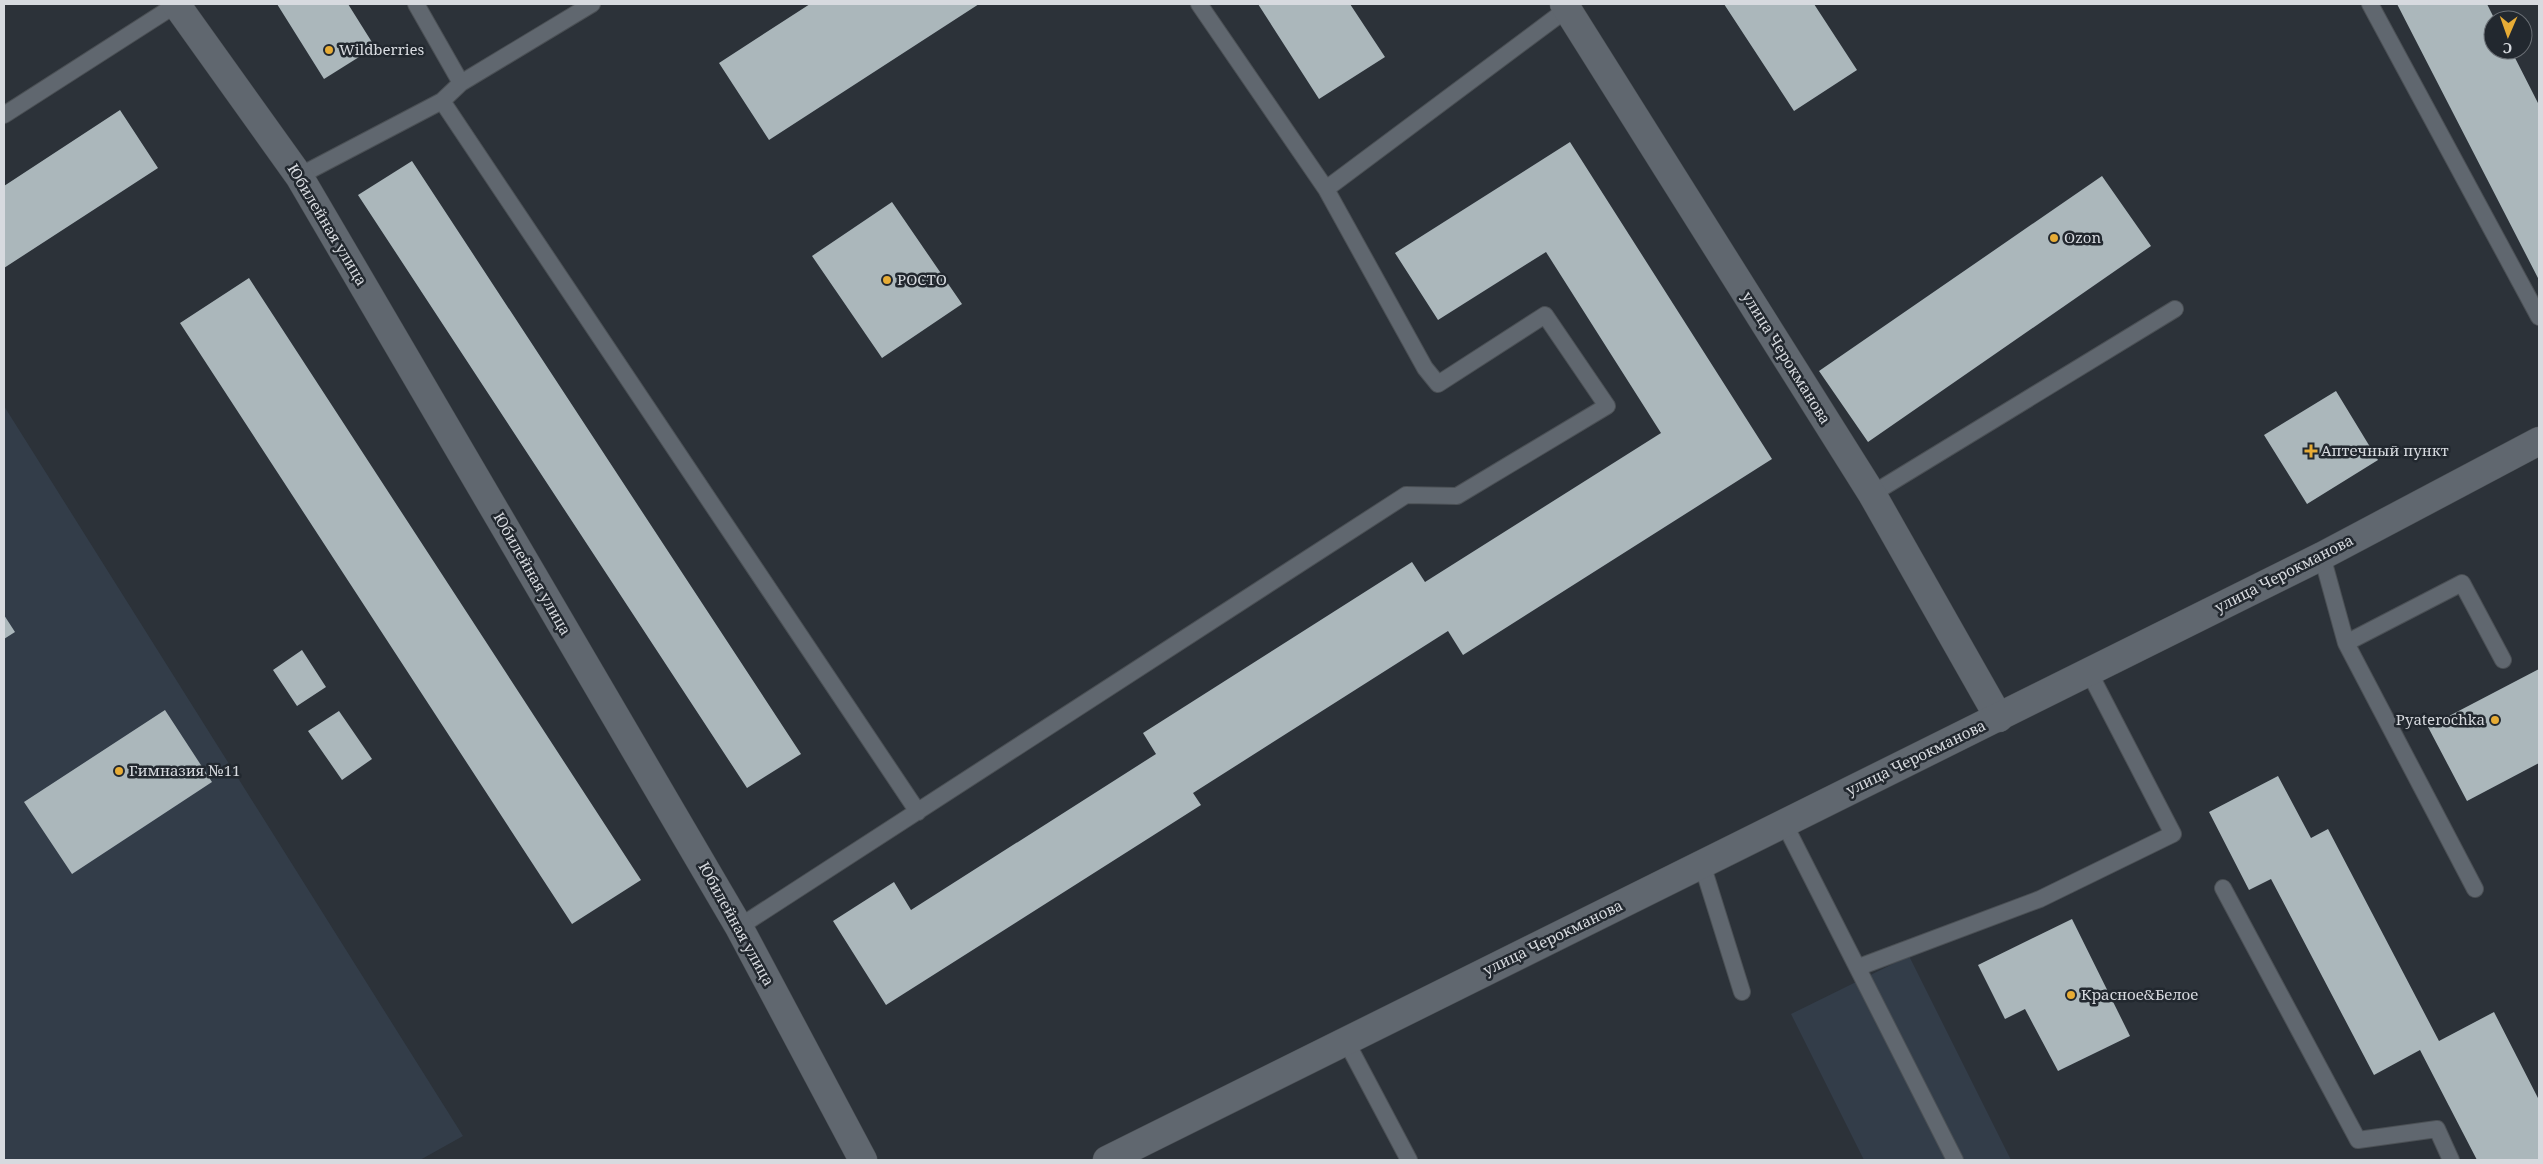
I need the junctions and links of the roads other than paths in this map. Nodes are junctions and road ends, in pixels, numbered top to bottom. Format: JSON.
{"nodes":[{"id":1,"x":176,"y":4,"type":"edge"},
{"id":2,"x":416,"y":4,"type":"edge"},
{"id":3,"x":592,"y":4,"type":"edge"},
{"id":4,"x":1199,"y":4,"type":"edge"},
{"id":5,"x":2370,"y":4,"type":"edge"},
{"id":6,"x":1565,"y":6,"type":"edge"},
{"id":7,"x":461,"y":83,"type":"junction"},
{"id":8,"x":442,"y":101,"type":"junction"},
{"id":9,"x":4,"y":115,"type":"edge"},
{"id":10,"x":299,"y":176,"type":"junction"},
{"id":11,"x":1326,"y":189,"type":"junction"},
{"id":12,"x":2175,"y":309,"type":"dead end"},
{"id":13,"x":2539,"y":317,"type":"edge"},
{"id":14,"x":2539,"y":441,"type":"edge"},
{"id":15,"x":1872,"y":494,"type":"junction"},
{"id":16,"x":2322,"y":556,"type":"junction"},
{"id":17,"x":2346,"y":643,"type":"junction"},
{"id":18,"x":2504,"y":660,"type":"dead end"},
{"id":19,"x":2089,"y":672,"type":"junction"},
{"id":20,"x":1999,"y":718,"type":"junction"},
{"id":21,"x":918,"y":812,"type":"junction"},
{"id":22,"x":1784,"y":823,"type":"junction"},
{"id":23,"x":1702,"y":864,"type":"junction"},
{"id":24,"x":2223,"y":888,"type":"dead end"},
{"id":25,"x":2475,"y":889,"type":"dead end"},
{"id":26,"x":739,"y":927,"type":"junction"},
{"id":27,"x":1859,"y":967,"type":"junction"},
{"id":28,"x":1742,"y":992,"type":"dead end"},
{"id":29,"x":1346,"y":1041,"type":"junction"},
{"id":30,"x":863,"y":1160,"type":"edge"},
{"id":31,"x":1108,"y":1160,"type":"edge"},
{"id":32,"x":1410,"y":1160,"type":"edge"},
{"id":33,"x":1955,"y":1160,"type":"edge"},
{"id":34,"x":2451,"y":1160,"type":"edge"}],
"edges":[{"from":1,"to":9,"type":"lane"},
{"from":1,"to":10,"type":"street","name":"Юбилейная улица"},
{"from":2,"to":7,"type":"lane"},
{"from":3,"to":7,"type":"lane"},
{"from":4,"to":11,"type":"lane"},
{"from":5,"to":13,"type":"lane"},
{"from":6,"to":11,"type":"lane"},
{"from":6,"to":15,"type":"street","name":"улица Черокманова"},
{"from":7,"to":8,"type":"lane"},
{"from":8,"to":10,"type":"lane"},
{"from":8,"to":21,"type":"lane"},
{"from":10,"to":26,"type":"street","name":"Юбилейная улица"},
{"from":11,"to":21,"type":"lane"},
{"from":12,"to":15,"type":"lane"},
{"from":14,"to":16,"type":"street","name":"улица Черокманова"},
{"from":15,"to":20,"type":"street","name":"улица Черокманова"},
{"from":16,"to":17,"type":"lane"},
{"from":16,"to":19,"type":"street","name":"улица Черокманова"},
{"from":17,"to":18,"type":"lane"},
{"from":17,"to":25,"type":"lane"},
{"from":19,"to":20,"type":"street","name":"улица Черокманова"},
{"from":19,"to":27,"type":"lane"},
{"from":20,"to":22,"type":"street","name":"улица Черокманова"},
{"from":21,"to":26,"type":"lane"},
{"from":22,"to":23,"type":"street","name":"улица Черокманова"},
{"from":22,"to":27,"type":"lane"},
{"from":23,"to":28,"type":"lane"},
{"from":23,"to":29,"type":"street","name":"улица Черокманова"},
{"from":24,"to":34,"type":"lane"},
{"from":26,"to":30,"type":"street","name":"Юбилейная улица"},
{"from":27,"to":33,"type":"lane"},
{"from":29,"to":31,"type":"street","name":"улица Черокманова"},
{"from":29,"to":32,"type":"lane"}]}
